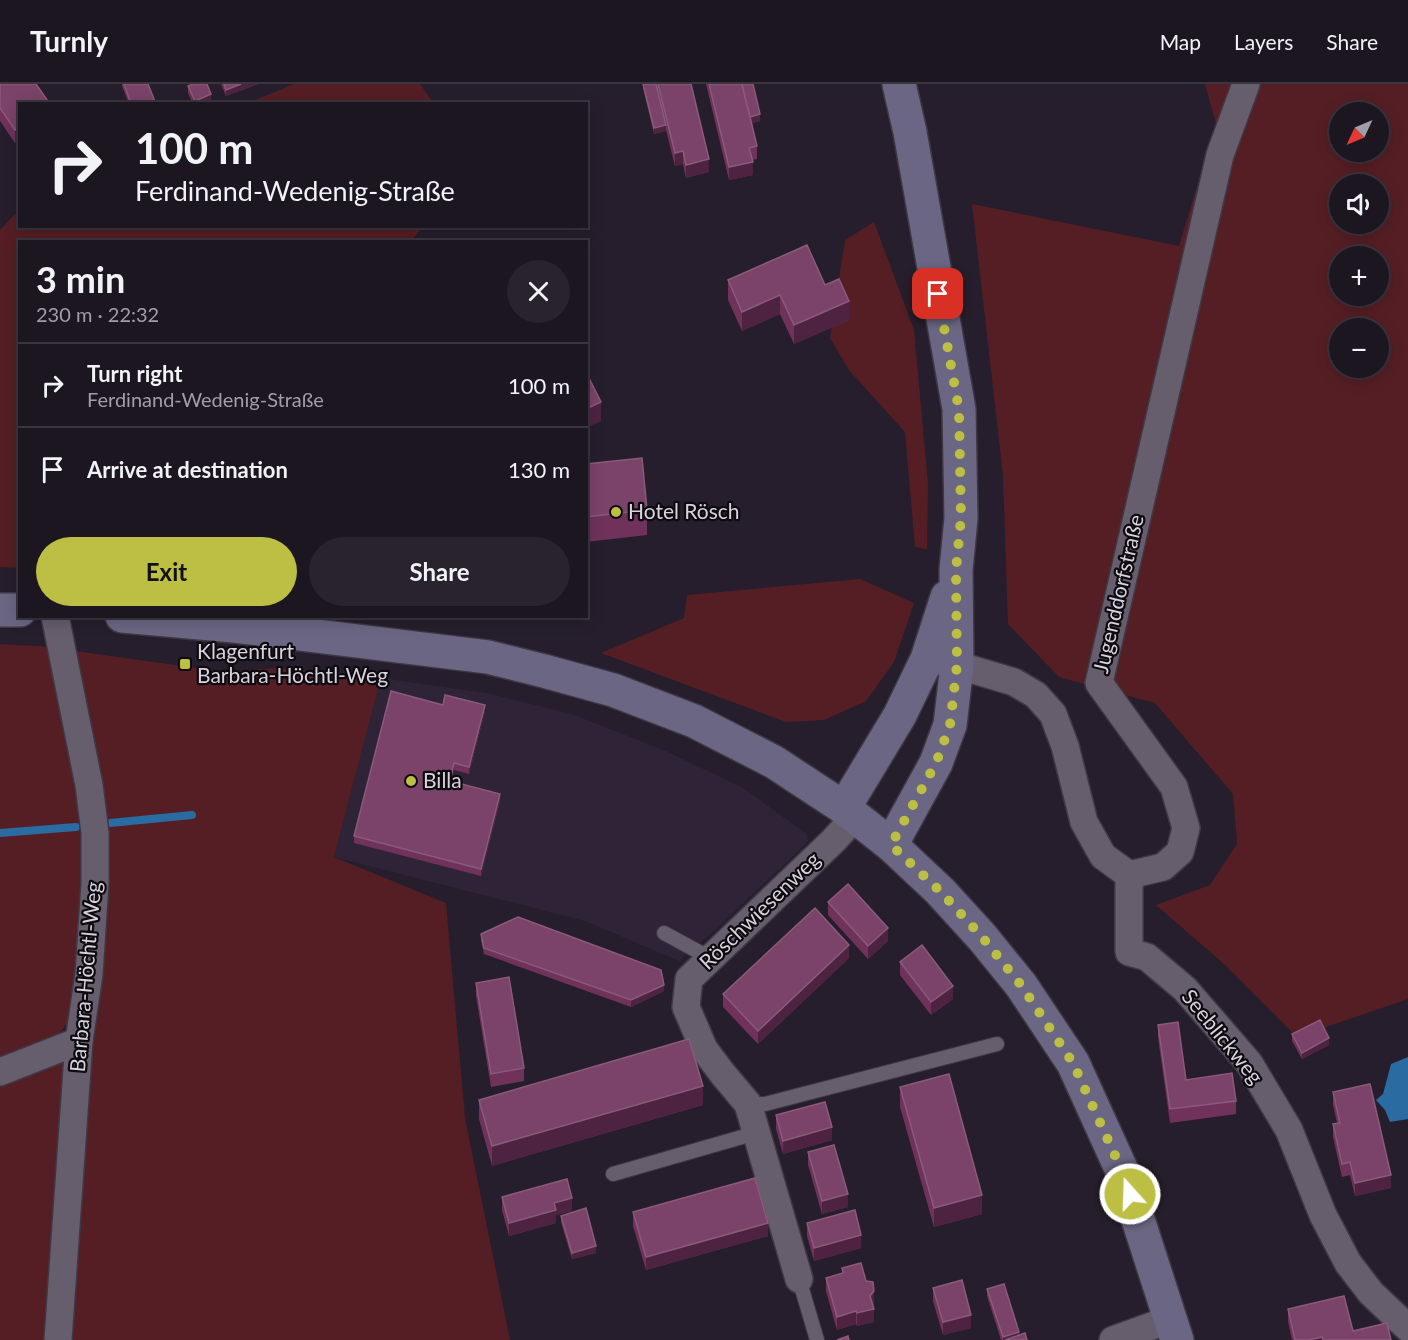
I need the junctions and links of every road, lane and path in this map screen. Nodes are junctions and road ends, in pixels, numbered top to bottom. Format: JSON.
{"nodes":[{"id":1,"x":899,"y":84,"type":"edge"},
{"id":2,"x":1246,"y":84,"type":"edge"},
{"id":3,"x":0,"y":610,"type":"edge"},
{"id":4,"x":18,"y":610,"type":"edge"},
{"id":5,"x":55,"y":618,"type":"edge"},
{"id":6,"x":144,"y":618,"type":"edge"},
{"id":7,"x":942,"y":662,"type":"junction"},
{"id":8,"x":850,"y":812,"type":"junction"},
{"id":9,"x":891,"y":845,"type":"junction"},
{"id":10,"x":1129,"y":876,"type":"junction"},
{"id":11,"x":664,"y":933,"type":"dead end"},
{"id":12,"x":710,"y":958,"type":"junction"},
{"id":13,"x":79,"y":1041,"type":"junction"},
{"id":14,"x":997,"y":1044,"type":"dead end"},
{"id":15,"x":0,"y":1072,"type":"edge"},
{"id":16,"x":748,"y":1104,"type":"junction"},
{"id":17,"x":756,"y":1134,"type":"junction"},
{"id":18,"x":613,"y":1174,"type":"dead end"},
{"id":19,"x":799,"y":1279,"type":"joint"},
{"id":20,"x":1408,"y":1328,"type":"edge"},
{"id":21,"x":1174,"y":1329,"type":"edge"},
{"id":22,"x":58,"y":1340,"type":"edge"},
{"id":23,"x":818,"y":1340,"type":"edge"},
{"id":24,"x":1113,"y":1340,"type":"edge"}],
"edges":[{"from":1,"to":7,"type":"main road"},
{"from":2,"to":10,"type":"street","name":"Jugenddorfstraße"},
{"from":3,"to":4,"type":"main road"},
{"from":5,"to":13,"type":"street","name":"Barbara-Höchtl-Weg"},
{"from":6,"to":8,"type":"main road"},
{"from":7,"to":8,"type":"main road"},
{"from":7,"to":9,"type":"main road"},
{"from":7,"to":10,"type":"street"},
{"from":8,"to":9,"type":"main road"},
{"from":8,"to":12,"type":"street","name":"Röschwiesenweg"},
{"from":9,"to":21,"type":"main road"},
{"from":10,"to":20,"type":"street","name":"Seeblickweg"},
{"from":11,"to":12,"type":"lane"},
{"from":12,"to":16,"type":"street","name":"Röschwiesenweg"},
{"from":13,"to":15,"type":"street"},
{"from":13,"to":22,"type":"street","name":"Barbara-Höchtl-Weg"},
{"from":14,"to":16,"type":"lane"},
{"from":16,"to":17,"type":"street","name":"Röschwiesenweg"},
{"from":17,"to":18,"type":"lane"},
{"from":17,"to":19,"type":"street","name":"Röschwiesenweg"},
{"from":19,"to":23,"type":"lane"},
{"from":21,"to":24,"type":"street"}]}
